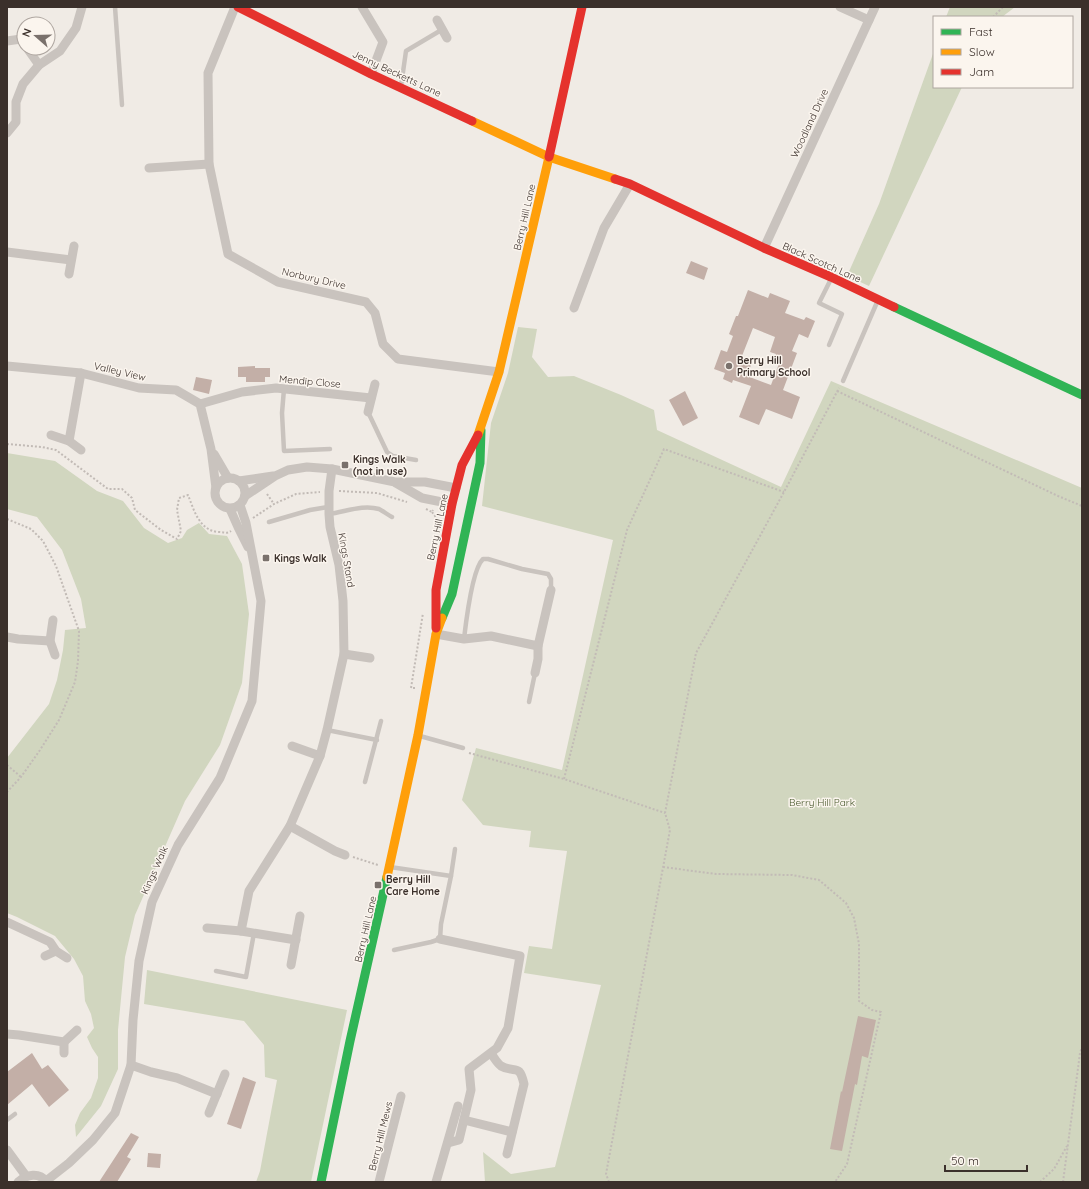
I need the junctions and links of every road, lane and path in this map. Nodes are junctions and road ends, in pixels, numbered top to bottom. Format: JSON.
{"nodes":[{"id":1,"x":82,"y":7,"type":"edge"},
{"id":2,"x":115,"y":7,"type":"edge"},
{"id":3,"x":236,"y":7,"type":"edge"},
{"id":4,"x":362,"y":7,"type":"edge"},
{"id":5,"x":582,"y":7,"type":"edge"},
{"id":6,"x":840,"y":7,"type":"edge"},
{"id":7,"x":874,"y":7,"type":"edge"},
{"id":8,"x":1003,"y":7,"type":"edge"},
{"id":9,"x":994,"y":16,"type":"edge"},
{"id":10,"x":437,"y":20,"type":"dead end"},
{"id":11,"x":869,"y":20,"type":"junction"},
{"id":12,"x":442,"y":29,"type":"junction"},
{"id":13,"x":446,"y":38,"type":"dead end"},
{"id":14,"x":33,"y":56,"type":"edge"},
{"id":15,"x":39,"y":65,"type":"junction"},
{"id":16,"x":371,"y":74,"type":"junction"},
{"id":17,"x":401,"y":88,"type":"junction"},
{"id":18,"x":122,"y":105,"type":"dead end"},
{"id":19,"x":7,"y":133,"type":"edge"},
{"id":20,"x":549,"y":156,"type":"junction"},
{"id":21,"x":209,"y":164,"type":"junction"},
{"id":22,"x":149,"y":168,"type":"dead end"},
{"id":23,"x":630,"y":184,"type":"junction"},
{"id":24,"x":74,"y":246,"type":"dead end"},
{"id":25,"x":764,"y":248,"type":"junction"},
{"id":26,"x":7,"y":252,"type":"edge"},
{"id":27,"x":71,"y":260,"type":"junction"},
{"id":28,"x":69,"y":274,"type":"dead end"},
{"id":29,"x":832,"y":277,"type":"junction"},
{"id":30,"x":878,"y":300,"type":"junction"},
{"id":31,"x":574,"y":308,"type":"dead end"},
{"id":32,"x":829,"y":345,"type":"dead end"},
{"id":33,"x":7,"y":366,"type":"edge"},
{"id":34,"x":498,"y":372,"type":"junction"},
{"id":35,"x":81,"y":373,"type":"junction"},
{"id":36,"x":843,"y":381,"type":"joint"},
{"id":37,"x":375,"y":384,"type":"dead end"},
{"id":38,"x":284,"y":389,"type":"junction"},
{"id":39,"x":837,"y":391,"type":"junction"},
{"id":40,"x":1082,"y":395,"type":"edge"},
{"id":41,"x":371,"y":398,"type":"junction"},
{"id":42,"x":200,"y":404,"type":"junction"},
{"id":43,"x":368,"y":412,"type":"joint"},
{"id":44,"x":481,"y":430,"type":"junction"},
{"id":45,"x":51,"y":435,"type":"dead end"},
{"id":46,"x":68,"y":441,"type":"junction"},
{"id":47,"x":7,"y":444,"type":"edge"},
{"id":48,"x":211,"y":449,"type":"junction"},
{"id":49,"x":330,"y":449,"type":"dead end"},
{"id":50,"x":81,"y":450,"type":"dead end"},
{"id":51,"x":416,"y":460,"type":"dead end"},
{"id":52,"x":332,"y":469,"type":"junction"},
{"id":53,"x":275,"y":476,"type":"junction"},
{"id":54,"x":228,"y":478,"type":"junction"},
{"id":55,"x":239,"y":481,"type":"junction"},
{"id":56,"x":395,"y":482,"type":"junction"},
{"id":57,"x":216,"y":488,"type":"junction"},
{"id":58,"x":456,"y":488,"type":"junction"},
{"id":59,"x":329,"y":491,"type":"junction"},
{"id":60,"x":784,"y":492,"type":"junction"},
{"id":61,"x":465,"y":493,"type":"junction"},
{"id":62,"x":245,"y":496,"type":"junction"},
{"id":63,"x":436,"y":501,"type":"junction"},
{"id":64,"x":472,"y":501,"type":"junction"},
{"id":65,"x":409,"y":502,"type":"dead end"},
{"id":66,"x":452,"y":504,"type":"junction"},
{"id":67,"x":240,"y":505,"type":"junction"},
{"id":68,"x":1082,"y":506,"type":"edge"},
{"id":69,"x":421,"y":507,"type":"dead end"},
{"id":70,"x":230,"y":509,"type":"junction"},
{"id":71,"x":329,"y":511,"type":"junction"},
{"id":72,"x":392,"y":517,"type":"dead end"},
{"id":73,"x":269,"y":522,"type":"dead end"},
{"id":74,"x":246,"y":523,"type":"junction"},
{"id":75,"x":238,"y":527,"type":"junction"},
{"id":76,"x":252,"y":555,"type":"junction"},
{"id":77,"x":551,"y":590,"type":"joint"},
{"id":78,"x":53,"y":620,"type":"dead end"},
{"id":79,"x":436,"y":634,"type":"junction"},
{"id":80,"x":7,"y":637,"type":"edge"},
{"id":81,"x":464,"y":639,"type":"junction"},
{"id":82,"x":50,"y":641,"type":"junction"},
{"id":83,"x":538,"y":646,"type":"junction"},
{"id":84,"x":344,"y":654,"type":"junction"},
{"id":85,"x":55,"y":655,"type":"dead end"},
{"id":86,"x":370,"y":658,"type":"dead end"},
{"id":87,"x":535,"y":673,"type":"joint"},
{"id":88,"x":529,"y":702,"type":"dead end"},
{"id":89,"x":382,"y":721,"type":"dead end"},
{"id":90,"x":327,"y":730,"type":"junction"},
{"id":91,"x":418,"y":735,"type":"junction"},
{"id":92,"x":377,"y":740,"type":"junction"},
{"id":93,"x":292,"y":746,"type":"dead end"},
{"id":94,"x":463,"y":748,"type":"dead end"},
{"id":95,"x":469,"y":753,"type":"dead end"},
{"id":96,"x":320,"y":756,"type":"junction"},
{"id":97,"x":7,"y":765,"type":"edge"},
{"id":98,"x":21,"y":776,"type":"dead end"},
{"id":99,"x":564,"y":779,"type":"junction"},
{"id":100,"x":365,"y":782,"type":"dead end"},
{"id":101,"x":664,"y":813,"type":"junction"},
{"id":102,"x":290,"y":826,"type":"junction"},
{"id":103,"x":455,"y":849,"type":"dead end"},
{"id":104,"x":345,"y":855,"type":"joint"},
{"id":105,"x":390,"y":867,"type":"junction"},
{"id":106,"x":663,"y":867,"type":"junction"},
{"id":107,"x":451,"y":876,"type":"junction"},
{"id":108,"x":300,"y":916,"type":"dead end"},
{"id":109,"x":7,"y":922,"type":"edge"},
{"id":110,"x":207,"y":928,"type":"dead end"},
{"id":111,"x":241,"y":931,"type":"junction"},
{"id":112,"x":254,"y":933,"type":"junction"},
{"id":113,"x":440,"y":938,"type":"junction"},
{"id":114,"x":296,"y":940,"type":"junction"},
{"id":115,"x":394,"y":950,"type":"dead end"},
{"id":116,"x":56,"y":951,"type":"junction"},
{"id":117,"x":45,"y":956,"type":"dead end"},
{"id":118,"x":67,"y":958,"type":"dead end"},
{"id":119,"x":292,"y":965,"type":"dead end"},
{"id":120,"x":216,"y":971,"type":"dead end"},
{"id":121,"x":77,"y":1030,"type":"dead end"},
{"id":122,"x":7,"y":1034,"type":"edge"},
{"id":123,"x":64,"y":1042,"type":"junction"},
{"id":124,"x":1082,"y":1047,"type":"edge"},
{"id":125,"x":64,"y":1053,"type":"dead end"},
{"id":126,"x":490,"y":1053,"type":"junction"},
{"id":127,"x":131,"y":1065,"type":"junction"},
{"id":128,"x":225,"y":1074,"type":"dead end"},
{"id":129,"x":217,"y":1094,"type":"junction"},
{"id":130,"x":401,"y":1096,"type":"dead end"},
{"id":131,"x":458,"y":1106,"type":"dead end"},
{"id":132,"x":209,"y":1113,"type":"dead end"},
{"id":133,"x":15,"y":1114,"type":"dead end"},
{"id":134,"x":7,"y":1120,"type":"edge"},
{"id":135,"x":464,"y":1120,"type":"junction"},
{"id":136,"x":512,"y":1132,"type":"junction"},
{"id":137,"x":448,"y":1143,"type":"junction"},
{"id":138,"x":1068,"y":1145,"type":"junction"},
{"id":139,"x":7,"y":1150,"type":"edge"},
{"id":140,"x":507,"y":1154,"type":"dead end"},
{"id":141,"x":22,"y":1179,"type":"edge"},
{"id":142,"x":46,"y":1181,"type":"edge"},
{"id":143,"x":321,"y":1182,"type":"edge"},
{"id":144,"x":379,"y":1182,"type":"edge"},
{"id":145,"x":436,"y":1182,"type":"edge"},
{"id":146,"x":609,"y":1182,"type":"edge"},
{"id":147,"x":834,"y":1182,"type":"edge"},
{"id":148,"x":1040,"y":1182,"type":"edge"},
{"id":149,"x":1063,"y":1182,"type":"edge"}],
"edges":[{"from":1,"to":15,"type":"street"},
{"from":2,"to":18,"type":"lane"},
{"from":3,"to":16,"type":"street","name":"Jenny Becketts Lane"},
{"from":3,"to":21,"type":"street","name":"Norbury Drive"},
{"from":4,"to":16,"type":"street"},
{"from":5,"to":20,"type":"street","name":"Berry Hill Lane"},
{"from":6,"to":11,"type":"street"},
{"from":7,"to":11,"type":"street","name":"Woodland Drive"},
{"from":8,"to":9,"type":"path"},
{"from":10,"to":12,"type":"street"},
{"from":11,"to":25,"type":"street","name":"Woodland Drive"},
{"from":12,"to":13,"type":"street"},
{"from":12,"to":17,"type":"lane"},
{"from":14,"to":15,"type":"street"},
{"from":15,"to":19,"type":"street"},
{"from":16,"to":17,"type":"street","name":"Jenny Becketts Lane"},
{"from":17,"to":20,"type":"street","name":"Jenny Becketts Lane"},
{"from":20,"to":23,"type":"street","name":"Black Scotch Lane"},
{"from":20,"to":34,"type":"street","name":"Berry Hill Lane"},
{"from":21,"to":22,"type":"street"},
{"from":21,"to":34,"type":"street","name":"Norbury Drive"},
{"from":23,"to":25,"type":"street","name":"Black Scotch Lane"},
{"from":23,"to":31,"type":"street"},
{"from":24,"to":27,"type":"street"},
{"from":25,"to":29,"type":"street","name":"Black Scotch Lane"},
{"from":26,"to":27,"type":"street"},
{"from":27,"to":28,"type":"street"},
{"from":29,"to":30,"type":"street","name":"Black Scotch Lane"},
{"from":29,"to":32,"type":"lane"},
{"from":30,"to":36,"type":"lane"},
{"from":30,"to":40,"type":"street","name":"Black Scotch Lane"},
{"from":33,"to":35,"type":"street","name":"Valley View"},
{"from":34,"to":44,"type":"street","name":"Berry Hill Lane"},
{"from":35,"to":42,"type":"street","name":"Valley View"},
{"from":35,"to":46,"type":"street","name":"Valley View"},
{"from":36,"to":39,"type":"path"},
{"from":37,"to":41,"type":"street"},
{"from":38,"to":41,"type":"street","name":"Mendip Close"},
{"from":38,"to":42,"type":"street","name":"Mendip Close"},
{"from":38,"to":49,"type":"lane"},
{"from":39,"to":60,"type":"path"},
{"from":39,"to":68,"type":"path"},
{"from":41,"to":43,"type":"street"},
{"from":42,"to":48,"type":"street"},
{"from":43,"to":51,"type":"lane"},
{"from":44,"to":58,"type":"street","name":"Berry Hill Lane"},
{"from":44,"to":61,"type":"street"},
{"from":44,"to":64,"type":"street","name":"Berry Hill Lane"},
{"from":45,"to":46,"type":"street"},
{"from":46,"to":50,"type":"street"},
{"from":47,"to":75,"type":"path"},
{"from":48,"to":54,"type":"street"},
{"from":48,"to":57,"type":"street"},
{"from":52,"to":53,"type":"street"},
{"from":52,"to":56,"type":"street"},
{"from":52,"to":59,"type":"street","name":"Kings Stand"},
{"from":53,"to":55,"type":"street"},
{"from":53,"to":62,"type":"street"},
{"from":54,"to":55,"type":"street"},
{"from":54,"to":57,"type":"street"},
{"from":55,"to":62,"type":"street"},
{"from":56,"to":58,"type":"street"},
{"from":56,"to":63,"type":"street"},
{"from":57,"to":70,"type":"street"},
{"from":58,"to":61,"type":"street"},
{"from":58,"to":66,"type":"street","name":"Berry Hill Lane"},
{"from":59,"to":65,"type":"path"},
{"from":59,"to":71,"type":"street","name":"Kings Stand"},
{"from":59,"to":74,"type":"path"},
{"from":60,"to":99,"type":"path"},
{"from":60,"to":101,"type":"path"},
{"from":61,"to":64,"type":"street"},
{"from":61,"to":66,"type":"street"},
{"from":62,"to":67,"type":"street"},
{"from":63,"to":66,"type":"street"},
{"from":63,"to":69,"type":"path"},
{"from":64,"to":79,"type":"street","name":"Berry Hill Lane"},
{"from":66,"to":79,"type":"street","name":"Berry Hill Lane"},
{"from":67,"to":70,"type":"street"},
{"from":67,"to":74,"type":"street","name":"Kings Walk"},
{"from":70,"to":75,"type":"street","name":"Kings Walk"},
{"from":71,"to":72,"type":"lane"},
{"from":71,"to":73,"type":"lane"},
{"from":71,"to":84,"type":"street","name":"Kings Stand"},
{"from":74,"to":76,"type":"street","name":"Kings Walk"},
{"from":75,"to":76,"type":"street","name":"Kings Walk"},
{"from":76,"to":127,"type":"street","name":"Kings Walk"},
{"from":77,"to":81,"type":"lane"},
{"from":77,"to":83,"type":"street"},
{"from":78,"to":82,"type":"street"},
{"from":79,"to":81,"type":"street"},
{"from":79,"to":91,"type":"street","name":"Berry Hill Lane"},
{"from":80,"to":82,"type":"street"},
{"from":81,"to":83,"type":"street"},
{"from":82,"to":85,"type":"street"},
{"from":83,"to":87,"type":"street"},
{"from":84,"to":86,"type":"street"},
{"from":84,"to":90,"type":"street","name":"Kings Stand"},
{"from":87,"to":88,"type":"lane"},
{"from":89,"to":92,"type":"lane"},
{"from":90,"to":92,"type":"lane"},
{"from":90,"to":96,"type":"street","name":"Kings Stand"},
{"from":91,"to":94,"type":"lane"},
{"from":91,"to":105,"type":"street","name":"Berry Hill Lane"},
{"from":92,"to":100,"type":"lane"},
{"from":93,"to":96,"type":"street"},
{"from":95,"to":99,"type":"path"},
{"from":96,"to":102,"type":"street","name":"Kings Stand"},
{"from":97,"to":98,"type":"path"},
{"from":99,"to":101,"type":"path"},
{"from":101,"to":106,"type":"path"},
{"from":102,"to":104,"type":"street"},
{"from":102,"to":111,"type":"street","name":"Kings Stand"},
{"from":103,"to":107,"type":"lane"},
{"from":104,"to":105,"type":"path"},
{"from":105,"to":107,"type":"lane"},
{"from":105,"to":143,"type":"street","name":"Berry Hill Lane"},
{"from":106,"to":146,"type":"path"},
{"from":106,"to":147,"type":"path"},
{"from":107,"to":113,"type":"lane"},
{"from":108,"to":114,"type":"street"},
{"from":109,"to":116,"type":"street"},
{"from":110,"to":111,"type":"street"},
{"from":111,"to":112,"type":"street"},
{"from":112,"to":114,"type":"street"},
{"from":112,"to":120,"type":"lane"},
{"from":113,"to":115,"type":"lane"},
{"from":113,"to":126,"type":"street"},
{"from":114,"to":119,"type":"street"},
{"from":116,"to":117,"type":"street"},
{"from":116,"to":118,"type":"street"},
{"from":121,"to":123,"type":"street"},
{"from":122,"to":123,"type":"street"},
{"from":123,"to":125,"type":"street"},
{"from":124,"to":138,"type":"path"},
{"from":126,"to":135,"type":"street"},
{"from":126,"to":136,"type":"street"},
{"from":127,"to":129,"type":"street"},
{"from":127,"to":142,"type":"street","name":"Kings Walk"},
{"from":128,"to":129,"type":"street"},
{"from":129,"to":132,"type":"street"},
{"from":130,"to":144,"type":"street","name":"Berry Hill Mews"},
{"from":131,"to":137,"type":"street"},
{"from":133,"to":134,"type":"lane"},
{"from":135,"to":136,"type":"street"},
{"from":135,"to":137,"type":"street"},
{"from":136,"to":140,"type":"street"},
{"from":137,"to":145,"type":"street"},
{"from":138,"to":148,"type":"path"},
{"from":138,"to":149,"type":"path"},
{"from":139,"to":141,"type":"street"},
{"from":141,"to":142,"type":"street"}]}
